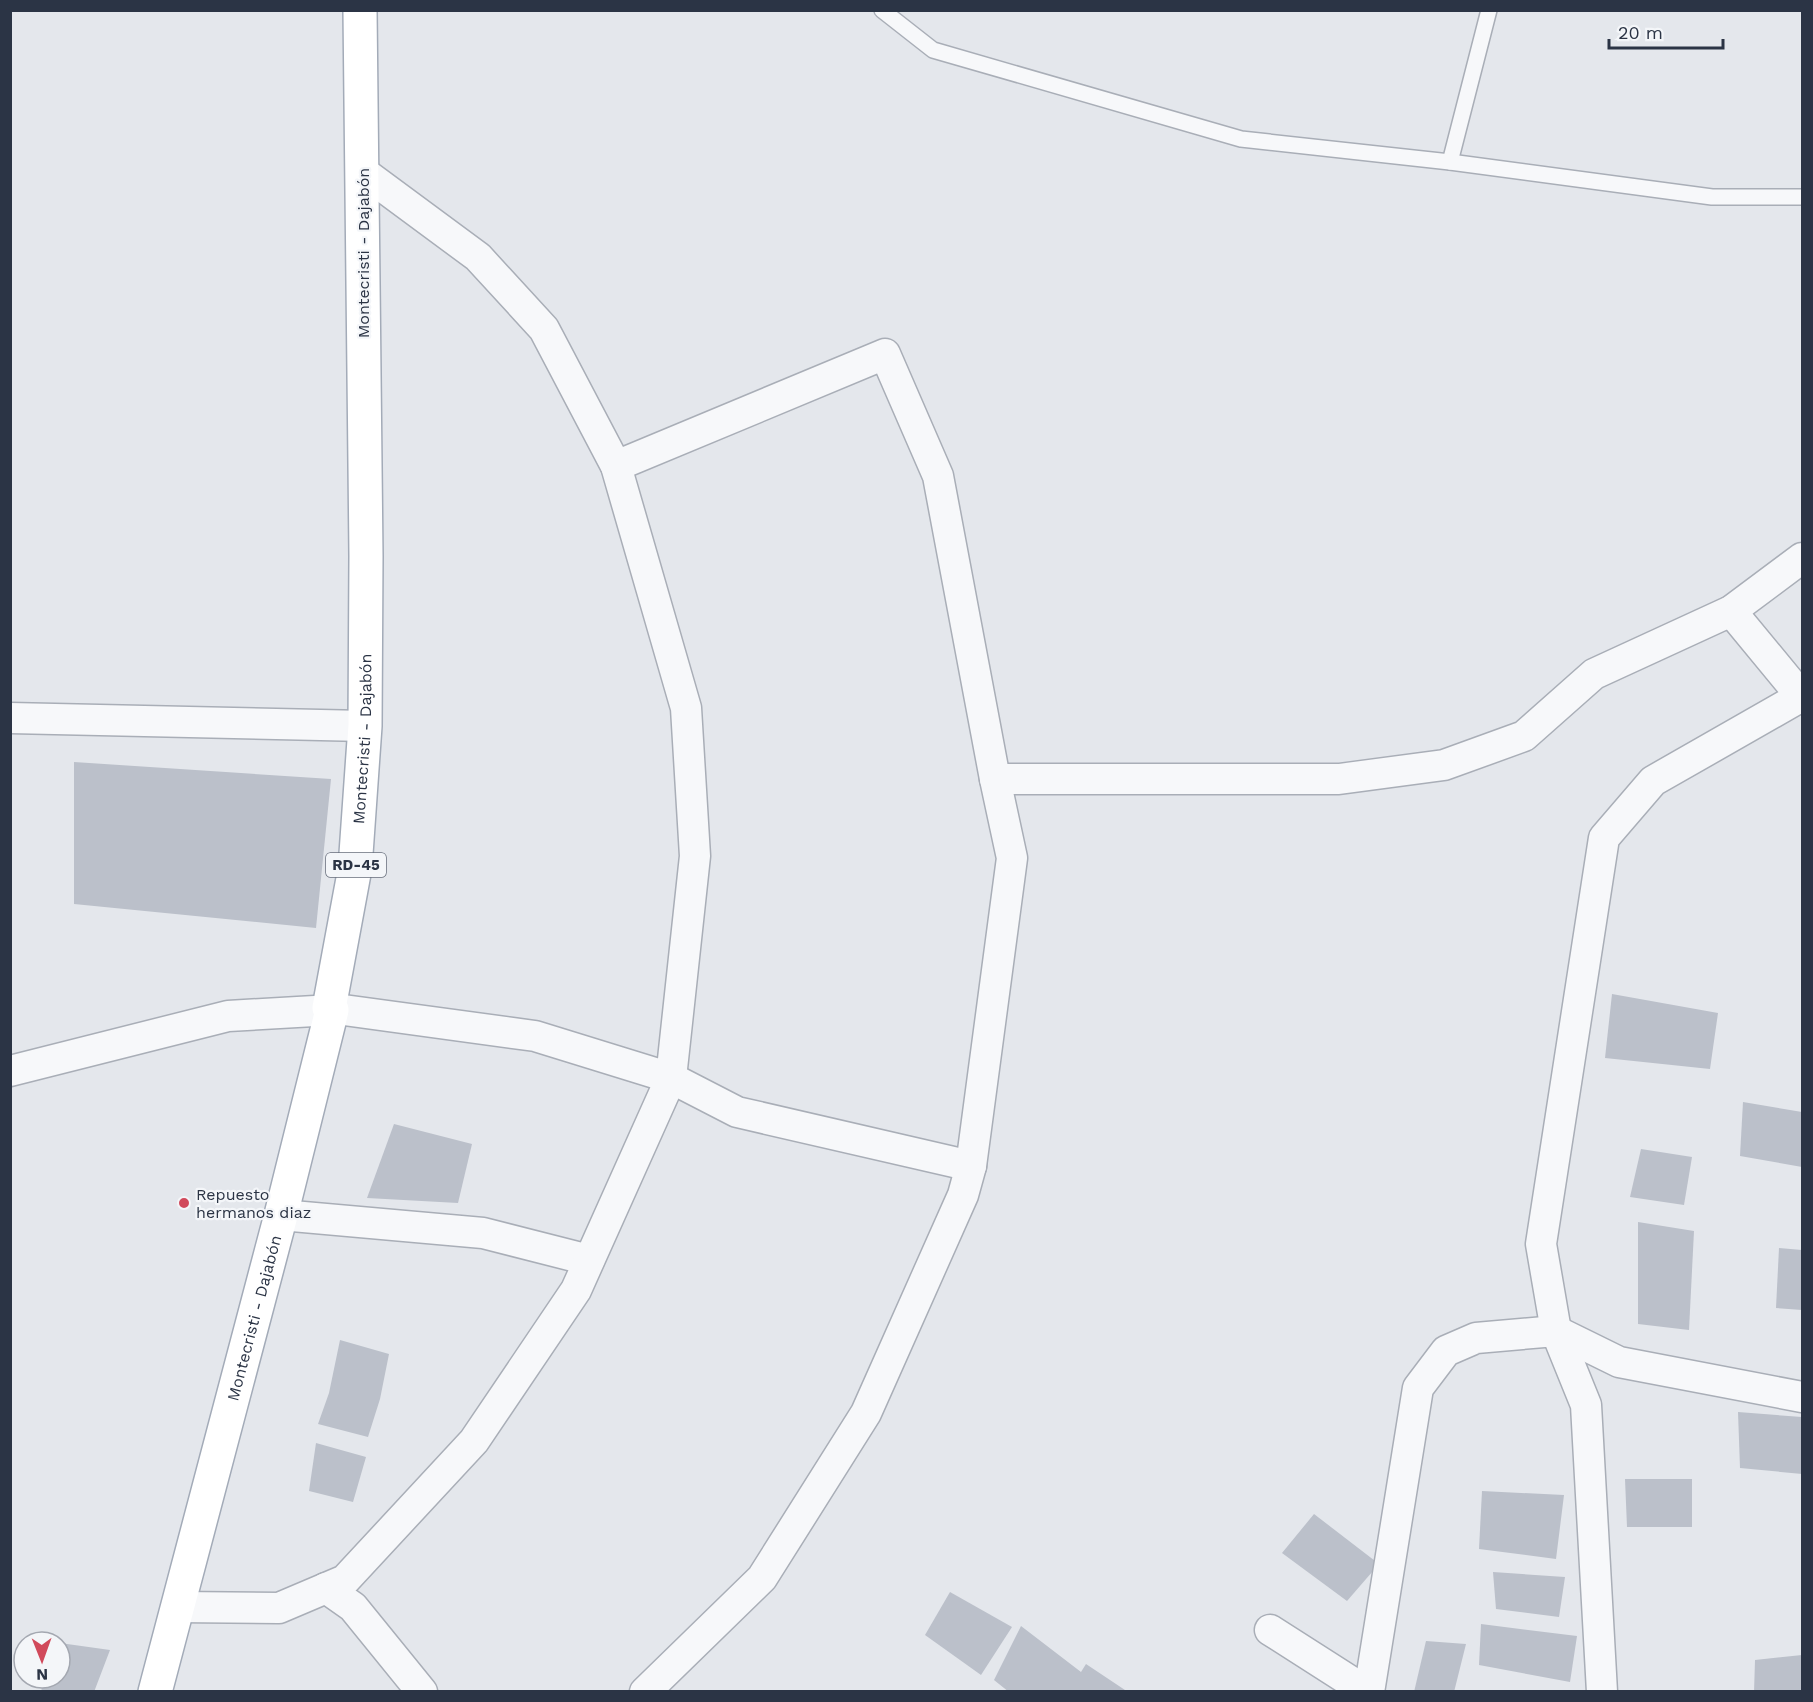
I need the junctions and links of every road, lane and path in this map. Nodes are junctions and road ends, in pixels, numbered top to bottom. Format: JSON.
{"nodes":[{"id":1,"x":360,"y":10,"type":"edge"},
{"id":2,"x":882,"y":10,"type":"edge"},
{"id":3,"x":1489,"y":10,"type":"edge"},
{"id":4,"x":1450,"y":162,"type":"junction"},
{"id":5,"x":363,"y":172,"type":"junction"},
{"id":6,"x":1803,"y":197,"type":"edge"},
{"id":7,"x":616,"y":466,"type":"junction"},
{"id":8,"x":1803,"y":558,"type":"edge"},
{"id":9,"x":1731,"y":611,"type":"junction"},
{"id":10,"x":1802,"y":697,"type":"edge"},
{"id":11,"x":10,"y":717,"type":"edge"},
{"id":12,"x":365,"y":726,"type":"junction"},
{"id":13,"x":995,"y":779,"type":"junction"},
{"id":14,"x":331,"y":1009,"type":"junction"},
{"id":15,"x":10,"y":1071,"type":"edge"},
{"id":16,"x":671,"y":1078,"type":"junction"},
{"id":17,"x":971,"y":1166,"type":"junction"},
{"id":18,"x":280,"y":1215,"type":"junction"},
{"id":19,"x":589,"y":1260,"type":"junction"},
{"id":20,"x":1556,"y":1331,"type":"junction"},
{"id":21,"x":1803,"y":1397,"type":"edge"},
{"id":22,"x":326,"y":1588,"type":"junction"},
{"id":23,"x":177,"y":1607,"type":"junction"},
{"id":24,"x":1270,"y":1630,"type":"dead end"},
{"id":25,"x":155,"y":1692,"type":"edge"},
{"id":26,"x":422,"y":1692,"type":"edge"},
{"id":27,"x":645,"y":1692,"type":"edge"},
{"id":28,"x":1368,"y":1692,"type":"edge"},
{"id":29,"x":1602,"y":1692,"type":"edge"}],
"edges":[{"from":1,"to":5,"type":"main road","name":"Montecristi - Dajabón","number":"RD-45"},
{"from":2,"to":4,"type":"lane"},
{"from":3,"to":4,"type":"lane"},
{"from":4,"to":6,"type":"lane"},
{"from":5,"to":7,"type":"street"},
{"from":5,"to":12,"type":"main road","name":"Montecristi - Dajabón","number":"RD-45"},
{"from":7,"to":13,"type":"street"},
{"from":7,"to":16,"type":"street"},
{"from":8,"to":9,"type":"street"},
{"from":9,"to":10,"type":"street"},
{"from":9,"to":13,"type":"street"},
{"from":10,"to":20,"type":"street"},
{"from":11,"to":12,"type":"street"},
{"from":12,"to":14,"type":"main road","name":"Montecristi - Dajabón","number":"RD-45"},
{"from":13,"to":17,"type":"street"},
{"from":14,"to":15,"type":"street"},
{"from":14,"to":16,"type":"street"},
{"from":14,"to":18,"type":"main road","name":"Montecristi - Dajabón","number":"RD-45"},
{"from":16,"to":17,"type":"street"},
{"from":16,"to":19,"type":"street"},
{"from":17,"to":27,"type":"street"},
{"from":18,"to":19,"type":"street"},
{"from":18,"to":23,"type":"main road","name":"Montecristi - Dajabón","number":"RD-45"},
{"from":19,"to":22,"type":"street"},
{"from":20,"to":21,"type":"street"},
{"from":20,"to":28,"type":"street"},
{"from":20,"to":29,"type":"street"},
{"from":22,"to":23,"type":"street"},
{"from":22,"to":26,"type":"street"},
{"from":23,"to":25,"type":"main road","name":"Montecristi - Dajabón","number":"RD-45"},
{"from":24,"to":28,"type":"street"}]}
